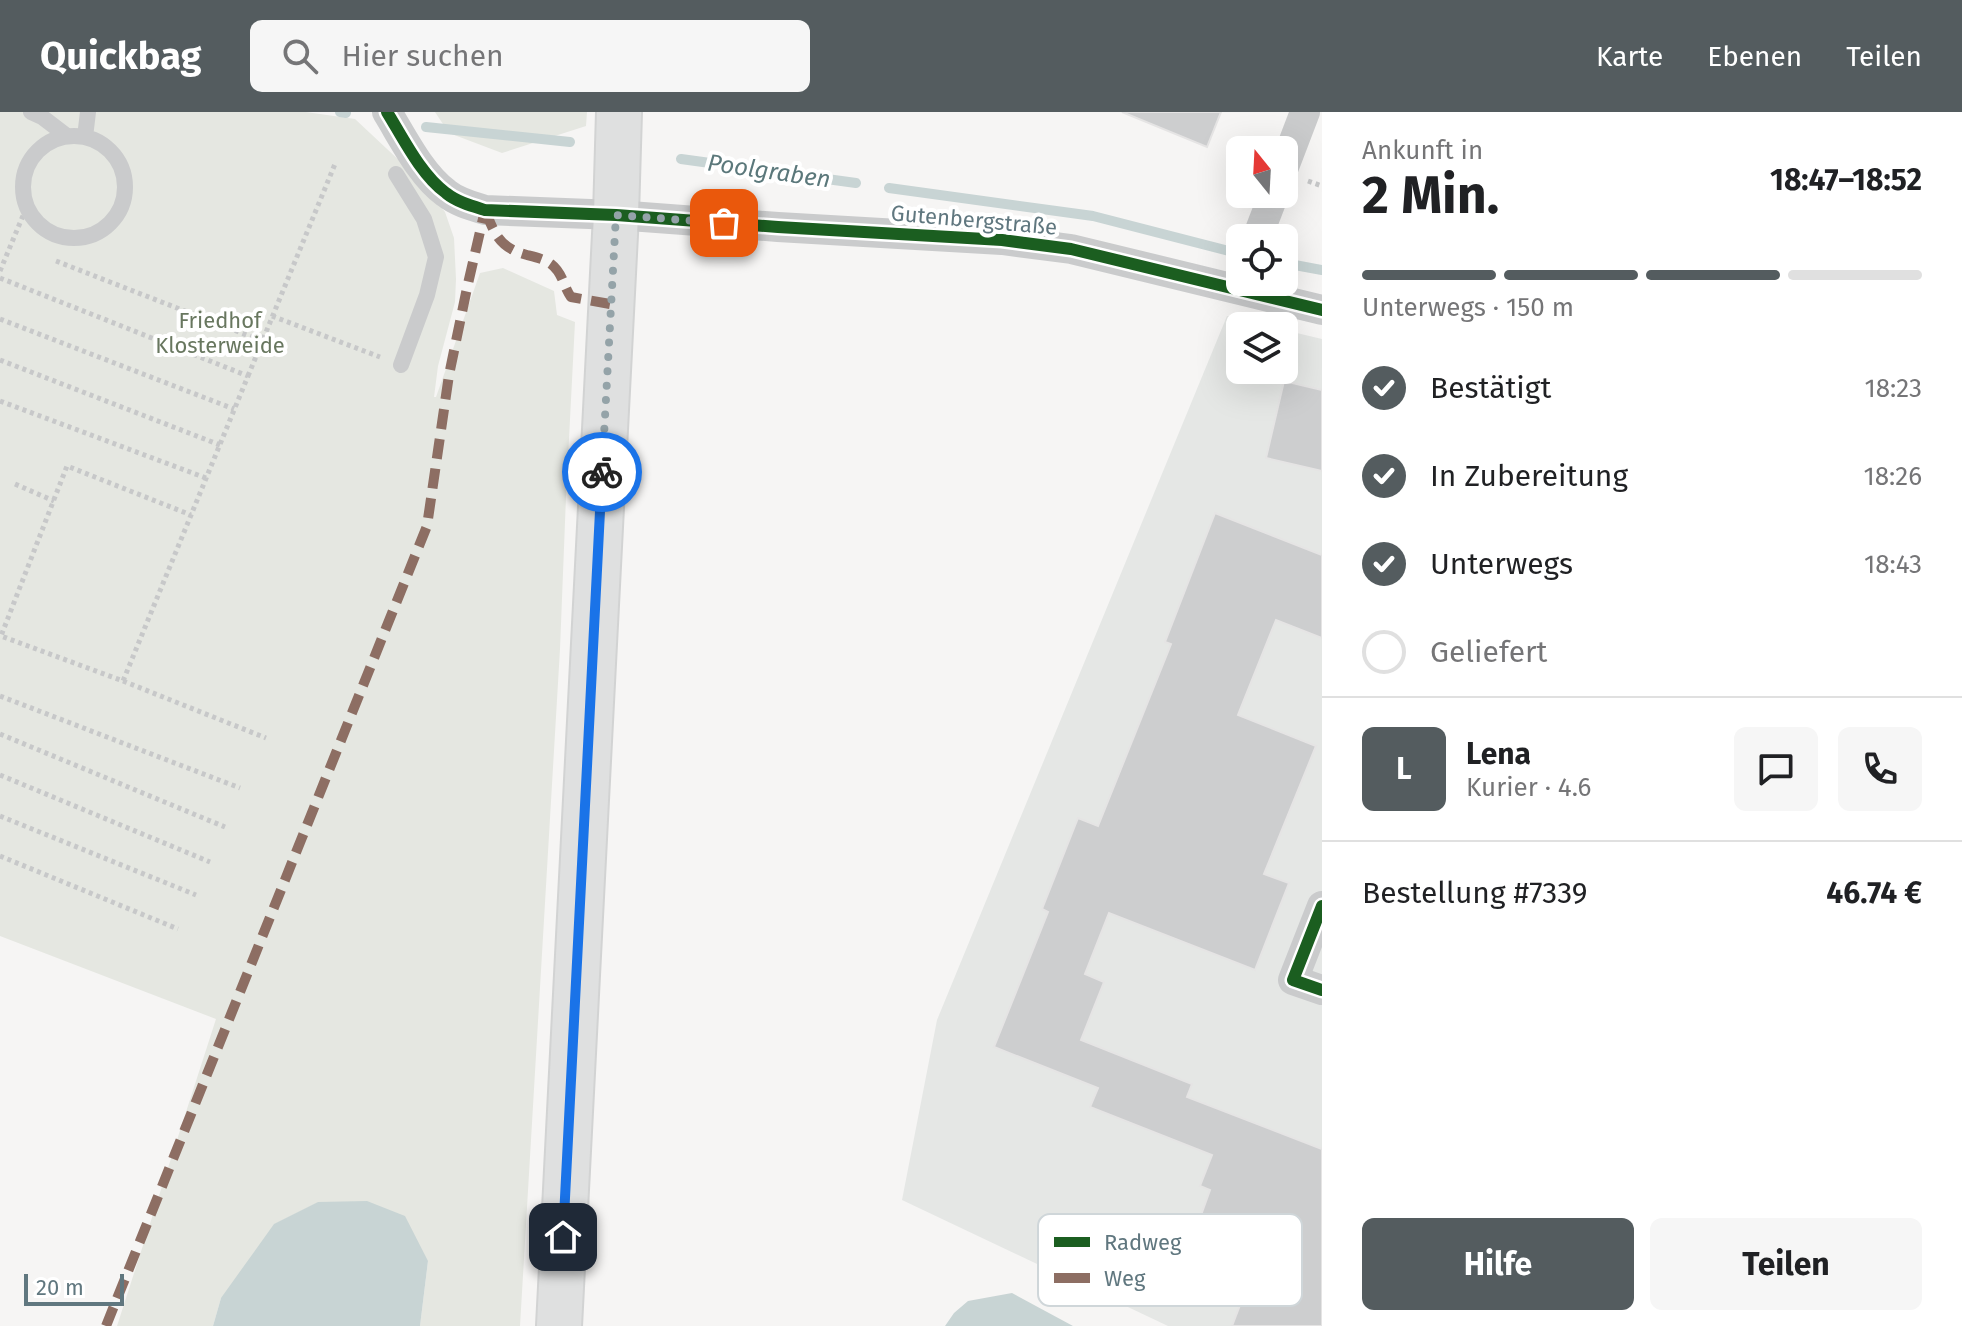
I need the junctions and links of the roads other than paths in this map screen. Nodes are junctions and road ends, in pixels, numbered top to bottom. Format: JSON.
{"nodes":[{"id":1,"x":31,"y":112,"type":"edge"},
{"id":2,"x":88,"y":112,"type":"edge"},
{"id":3,"x":387,"y":112,"type":"edge"},
{"id":4,"x":619,"y":112,"type":"edge"},
{"id":5,"x":1305,"y":112,"type":"edge"},
{"id":6,"x":1296,"y":136,"type":"edge"},
{"id":7,"x":76,"y":137,"type":"junction"},
{"id":8,"x":396,"y":174,"type":"dead end"},
{"id":9,"x":616,"y":215,"type":"junction"},
{"id":10,"x":1226,"y":283,"type":"edge"},
{"id":11,"x":1274,"y":296,"type":"edge"},
{"id":12,"x":1322,"y":310,"type":"edge"},
{"id":13,"x":401,"y":365,"type":"road end"},
{"id":14,"x":1322,"y":906,"type":"edge"},
{"id":15,"x":1322,"y":990,"type":"edge"},
{"id":16,"x":559,"y":1326,"type":"edge"}],
"edges":[{"from":1,"to":7,"type":"lane"},
{"from":2,"to":7,"type":"lane"},
{"from":3,"to":9,"type":"street","name":"Gutenbergstraße"},
{"from":4,"to":9,"type":"main road"},
{"from":5,"to":6,"type":"street"},
{"from":7,"to":7,"type":"lane"},
{"from":8,"to":13,"type":"lane"},
{"from":9,"to":10,"type":"street","name":"Gutenbergstraße"},
{"from":9,"to":16,"type":"main road"},
{"from":11,"to":12,"type":"street","name":"Gutenbergstraße"},
{"from":14,"to":15,"type":"street"}]}
